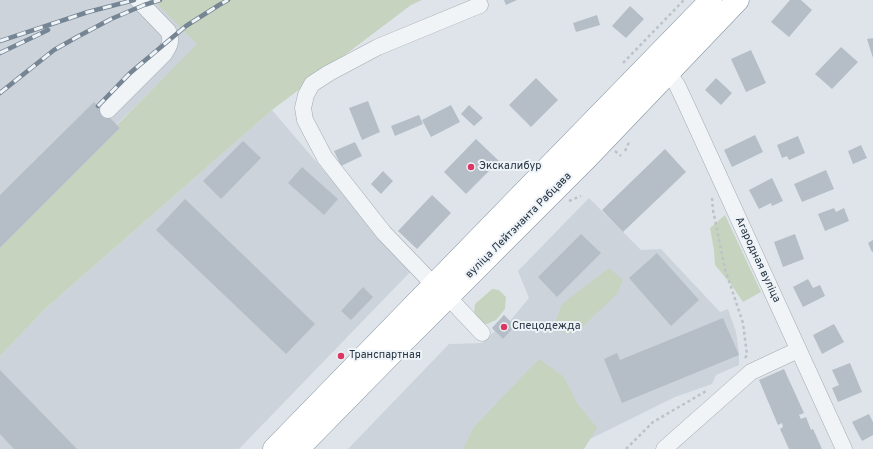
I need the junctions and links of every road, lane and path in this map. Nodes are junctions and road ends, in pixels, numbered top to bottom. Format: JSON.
{"nodes":[{"id":1,"x":138,"y":0,"type":"edge"},
{"id":2,"x":711,"y":0,"type":"edge"},
{"id":3,"x":738,"y":0,"type":"edge"},
{"id":4,"x":480,"y":5,"type":"dead end"},
{"id":5,"x":668,"y":72,"type":"junction"},
{"id":6,"x":108,"y":110,"type":"dead end"},
{"id":7,"x":712,"y":197,"type":"dead end"},
{"id":8,"x":441,"y":291,"type":"junction"},
{"id":9,"x":482,"y":334,"type":"dead end"},
{"id":10,"x":798,"y":350,"type":"junction"},
{"id":11,"x":744,"y":360,"type":"dead end"},
{"id":12,"x":736,"y":386,"type":"junction"},
{"id":13,"x":274,"y":449,"type":"edge"},
{"id":14,"x":298,"y":449,"type":"edge"},
{"id":15,"x":626,"y":449,"type":"edge"},
{"id":16,"x":664,"y":449,"type":"edge"},
{"id":17,"x":844,"y":449,"type":"edge"}],
"edges":[{"from":1,"to":6,"type":"street"},
{"from":2,"to":8,"type":"highway","name":"вуліца Лейтэнанта Рабцава"},
{"from":3,"to":5,"type":"highway","name":"вуліца Лейтэнанта Рабцава"},
{"from":4,"to":8,"type":"street"},
{"from":5,"to":8,"type":"highway","name":"вуліца Лейтэнанта Рабцава"},
{"from":5,"to":10,"type":"street","name":"Агародная вуліца"},
{"from":7,"to":11,"type":"path"},
{"from":8,"to":9,"type":"street"},
{"from":8,"to":13,"type":"highway","name":"вуліца Лейтэнанта Рабцава"},
{"from":8,"to":14,"type":"highway","name":"вуліца Лейтэнанта Рабцава"},
{"from":10,"to":12,"type":"street"},
{"from":10,"to":17,"type":"street","name":"Агародная вуліца"},
{"from":12,"to":15,"type":"path"},
{"from":12,"to":16,"type":"street"}]}
